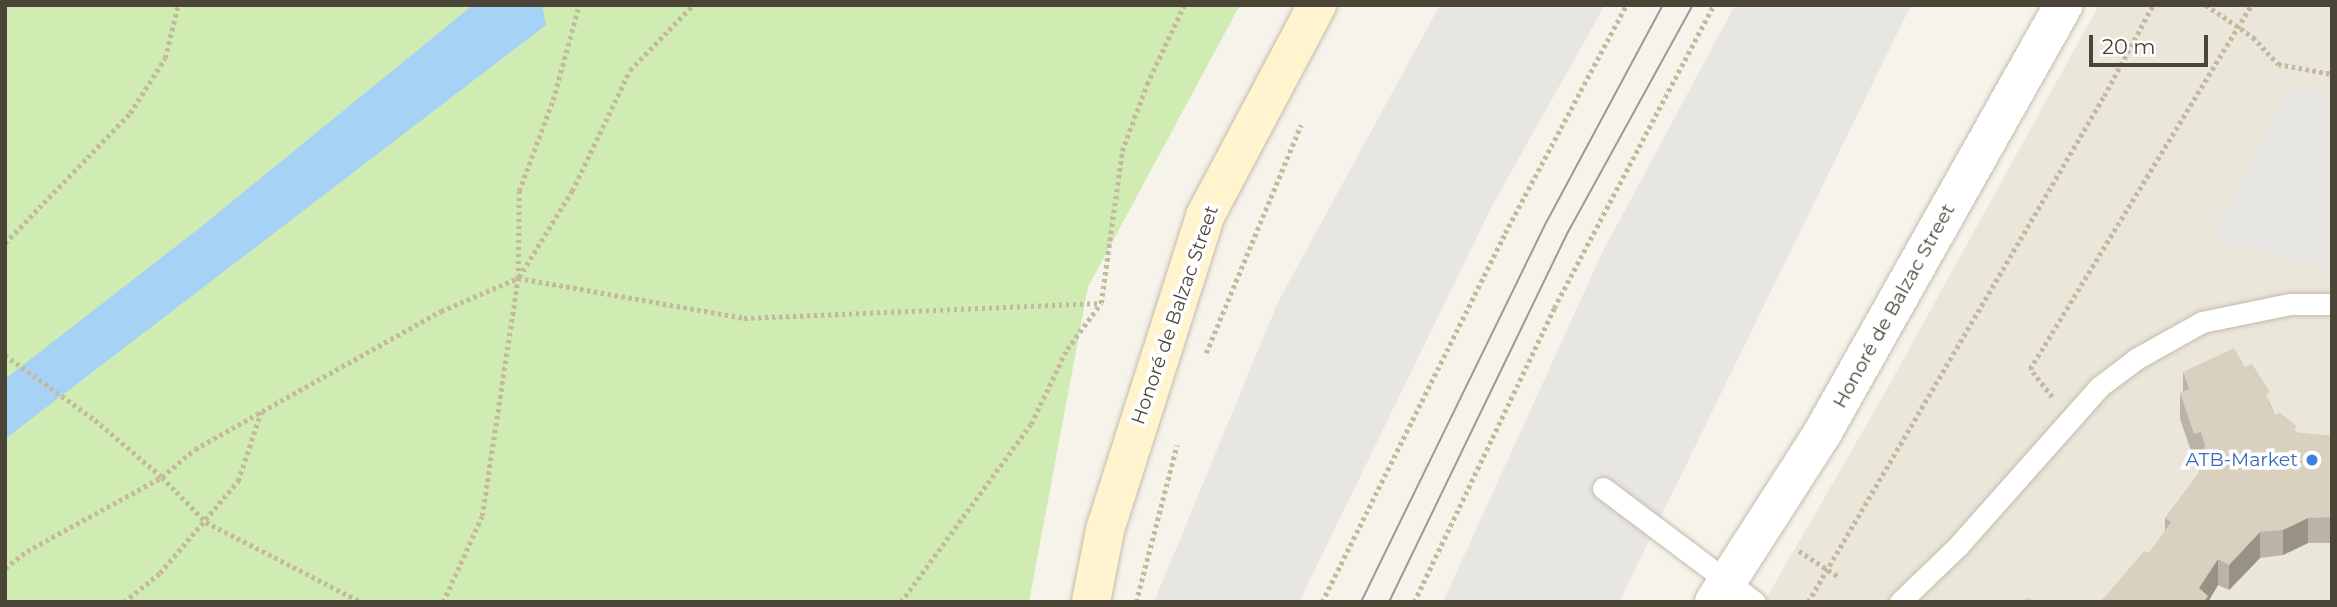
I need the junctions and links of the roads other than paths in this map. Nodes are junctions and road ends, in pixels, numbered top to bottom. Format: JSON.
{"nodes":[{"id":1,"x":1317,"y":5,"type":"edge"},
{"id":2,"x":2064,"y":5,"type":"edge"},
{"id":3,"x":2332,"y":304,"type":"edge"},
{"id":4,"x":1603,"y":488,"type":"dead end"},
{"id":5,"x":1732,"y":595,"type":"edge"},
{"id":6,"x":1091,"y":602,"type":"edge"},
{"id":7,"x":1900,"y":602,"type":"edge"}],
"edges":[{"from":1,"to":6,"type":"main road","name":"Honoré de Balzac Street"},
{"from":2,"to":5,"type":"street","name":"Honoré de Balzac Street"},
{"from":3,"to":7,"type":"lane"},
{"from":4,"to":5,"type":"lane"}]}
